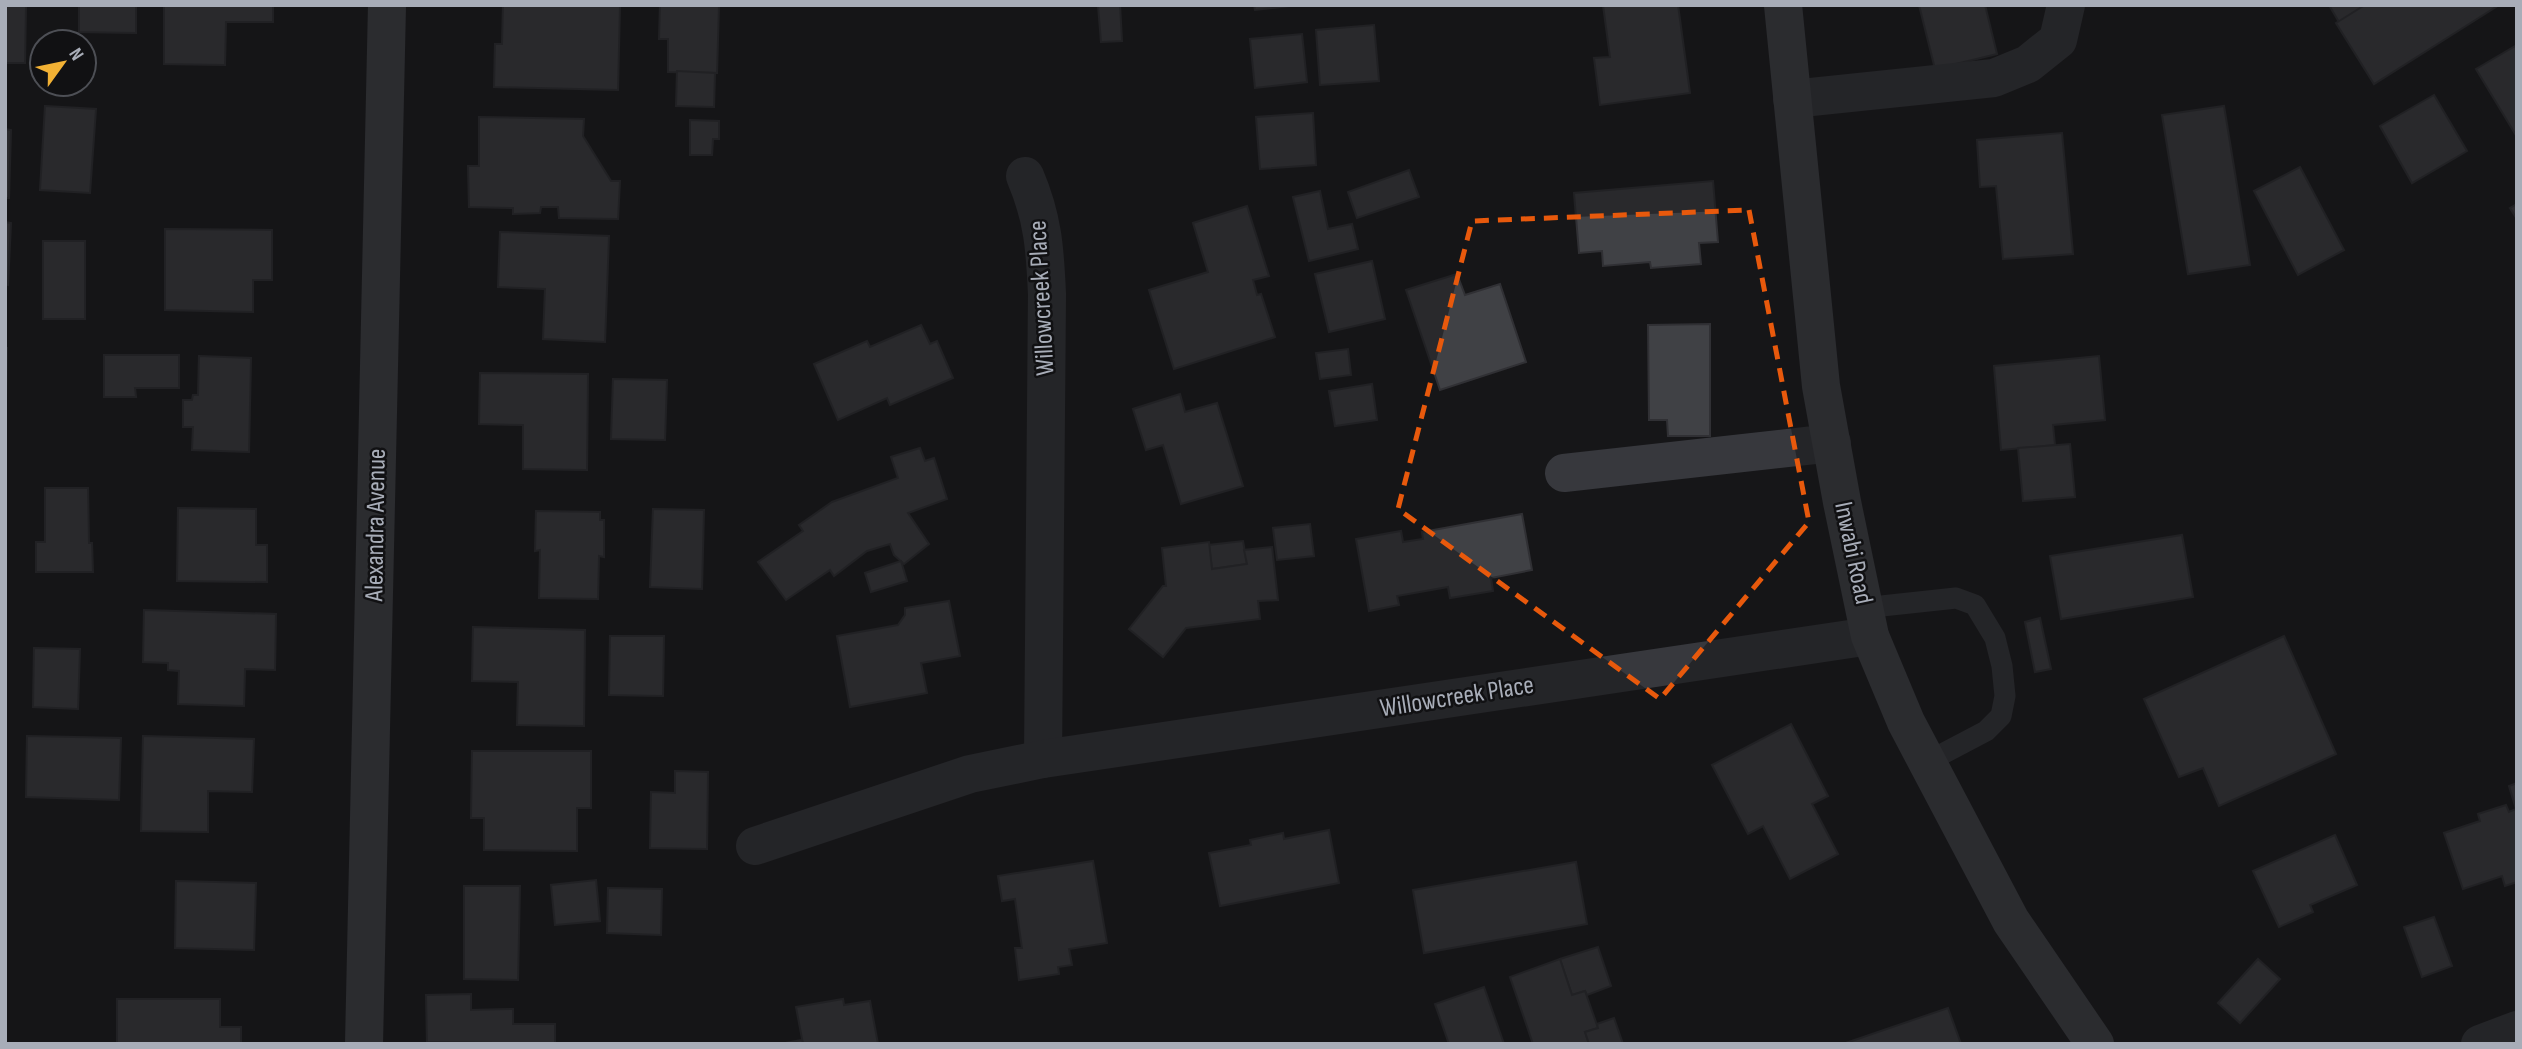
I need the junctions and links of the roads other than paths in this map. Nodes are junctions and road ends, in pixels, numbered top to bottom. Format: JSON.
{"nodes":[{"id":1,"x":387,"y":5,"type":"edge"},
{"id":2,"x":1783,"y":5,"type":"edge"},
{"id":3,"x":2066,"y":5,"type":"edge"},
{"id":4,"x":1792,"y":99,"type":"junction"},
{"id":5,"x":1025,"y":176,"type":"dead end"},
{"id":6,"x":1832,"y":443,"type":"junction"},
{"id":7,"x":1564,"y":472,"type":"dead end"},
{"id":8,"x":1867,"y":622,"type":"junction"},
{"id":9,"x":1043,"y":759,"type":"junction"},
{"id":10,"x":1927,"y":762,"type":"junction"},
{"id":11,"x":755,"y":846,"type":"dead end"},
{"id":12,"x":2517,"y":1030,"type":"edge"},
{"id":13,"x":364,"y":1044,"type":"edge"},
{"id":14,"x":2095,"y":1044,"type":"edge"},
{"id":15,"x":2480,"y":1044,"type":"edge"}],
"edges":[{"from":1,"to":13,"type":"street","name":"Alexandra Avenue"},
{"from":2,"to":4,"type":"street","name":"Inwabi Road"},
{"from":3,"to":4,"type":"street"},
{"from":4,"to":6,"type":"street","name":"Inwabi Road"},
{"from":5,"to":9,"type":"street","name":"Willowcreek Place"},
{"from":6,"to":7,"type":"street"},
{"from":6,"to":8,"type":"street","name":"Inwabi Road"},
{"from":8,"to":9,"type":"street","name":"Willowcreek Place"},
{"from":8,"to":10,"type":"street","name":"Inwabi Road"},
{"from":8,"to":10,"type":"lane"},
{"from":9,"to":11,"type":"street","name":"Willowcreek Place"},
{"from":10,"to":14,"type":"street","name":"Inwabi Road"},
{"from":12,"to":15,"type":"street"}]}
